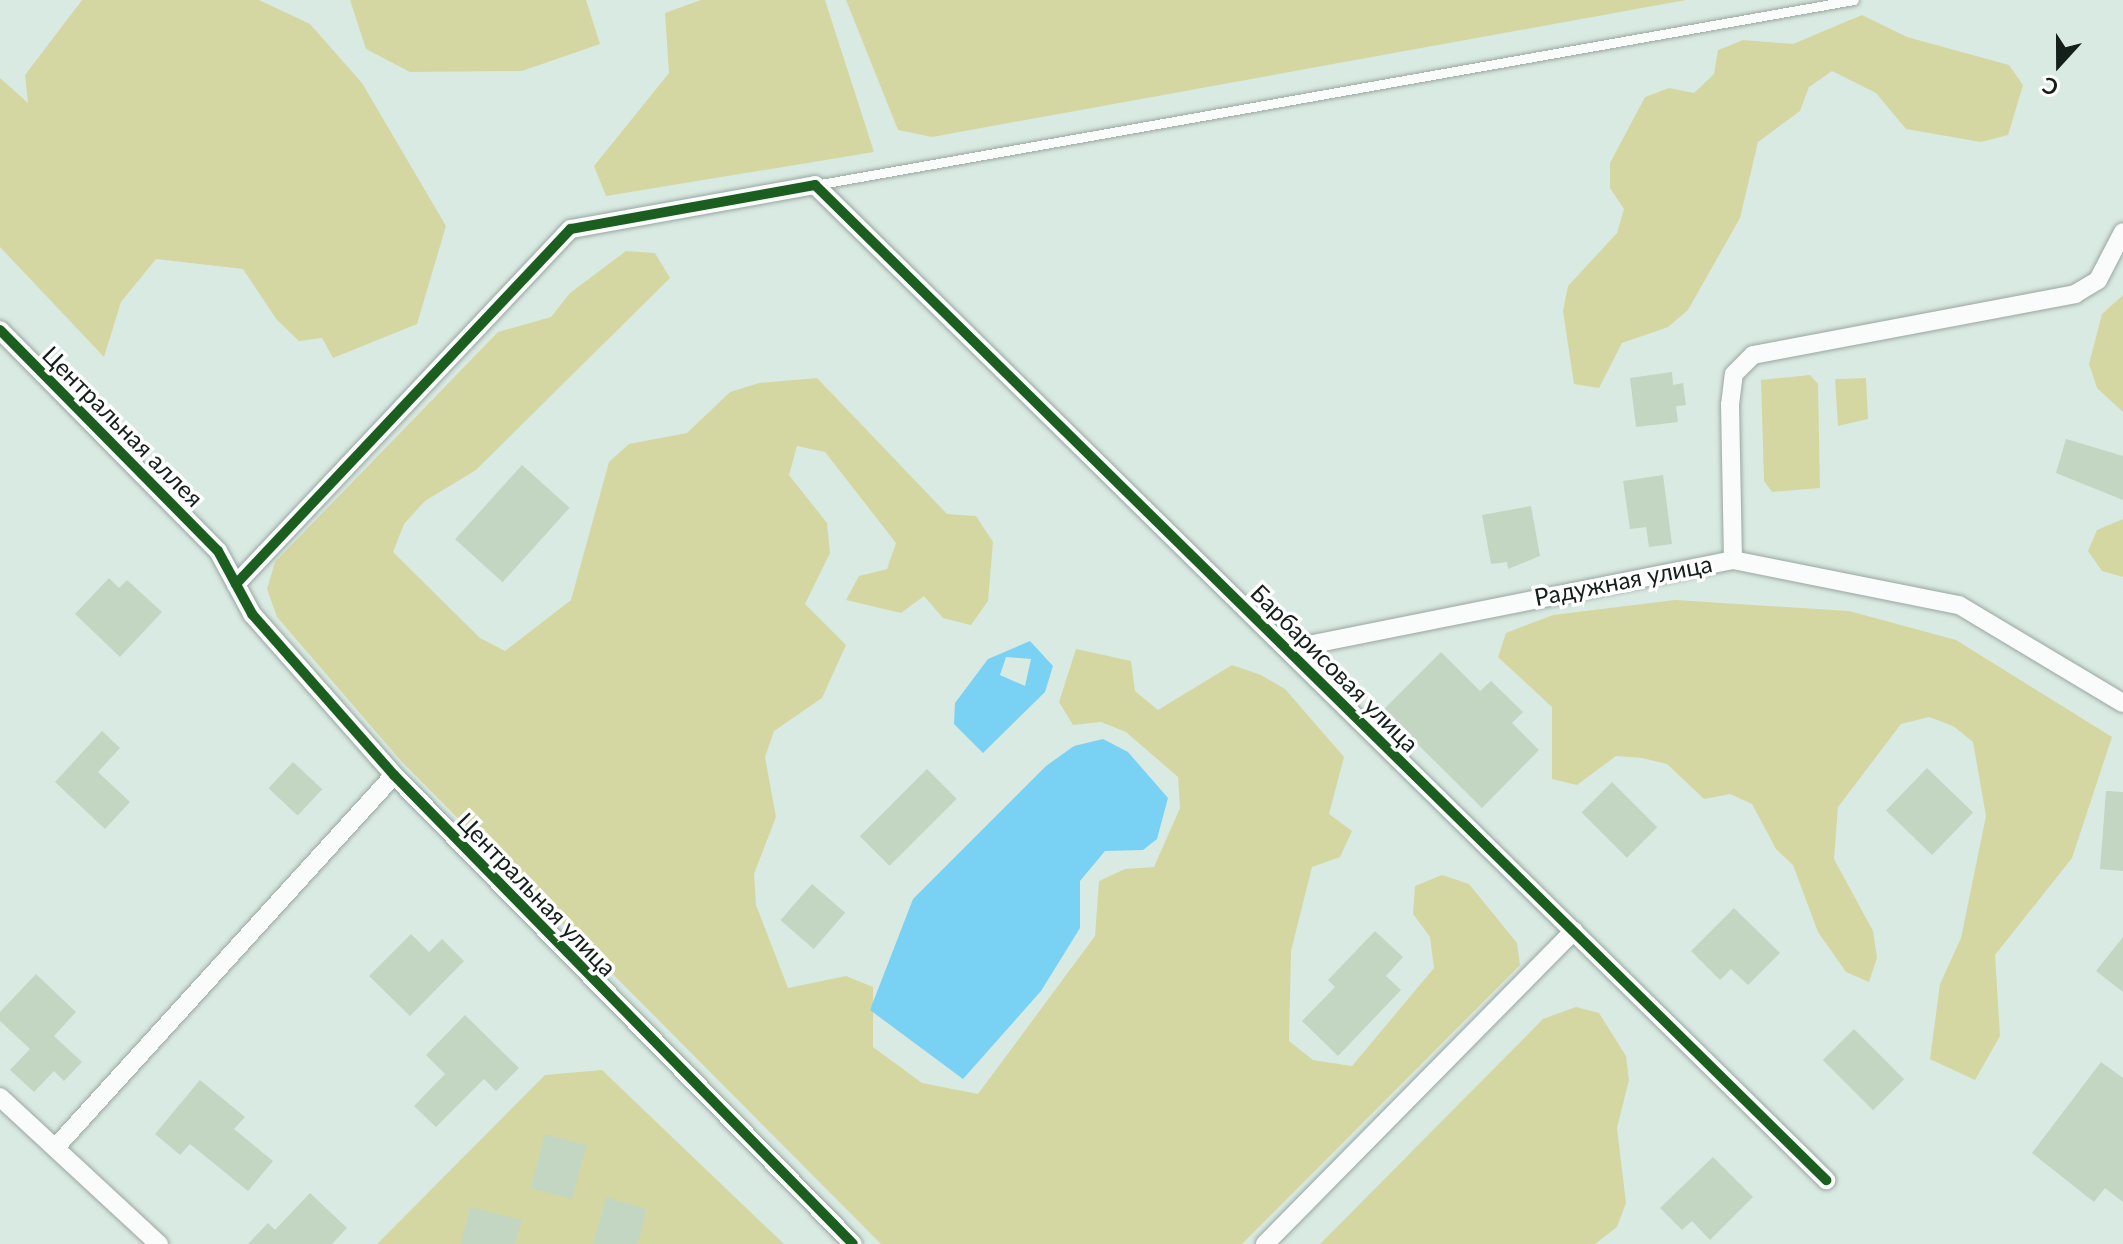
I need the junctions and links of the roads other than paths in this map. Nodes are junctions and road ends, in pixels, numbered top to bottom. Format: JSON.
{"nodes":[{"id":1,"x":1854,"y":0,"type":"edge"},
{"id":2,"x":815,"y":185,"type":"junction"},
{"id":3,"x":2123,"y":232,"type":"edge"},
{"id":4,"x":0,"y":330,"type":"edge"},
{"id":5,"x":218,"y":551,"type":"joint"},
{"id":6,"x":1733,"y":560,"type":"junction"},
{"id":7,"x":236,"y":584,"type":"junction"},
{"id":8,"x":1288,"y":649,"type":"junction"},
{"id":9,"x":2123,"y":703,"type":"edge"},
{"id":10,"x":394,"y":775,"type":"junction"},
{"id":11,"x":1574,"y":931,"type":"junction"},
{"id":12,"x":0,"y":1097,"type":"edge"},
{"id":13,"x":55,"y":1148,"type":"junction"},
{"id":14,"x":1826,"y":1180,"type":"dead end"},
{"id":15,"x":159,"y":1244,"type":"edge"},
{"id":16,"x":853,"y":1244,"type":"edge"},
{"id":17,"x":1265,"y":1244,"type":"edge"}],
"edges":[{"from":1,"to":2,"type":"lane"},
{"from":2,"to":7,"type":"street"},
{"from":2,"to":8,"type":"street","name":"Барбарисовая улица"},
{"from":3,"to":6,"type":"street"},
{"from":4,"to":5,"type":"street","name":"Центральная аллея"},
{"from":5,"to":7,"type":"street","name":"Центральная улица"},
{"from":6,"to":8,"type":"street","name":"Радужная улица"},
{"from":6,"to":9,"type":"street","name":"Радужная улица"},
{"from":7,"to":10,"type":"street","name":"Центральная улица"},
{"from":8,"to":11,"type":"street","name":"Барбарисовая улица"},
{"from":10,"to":13,"type":"street"},
{"from":10,"to":16,"type":"street","name":"Центральная улица"},
{"from":11,"to":14,"type":"street","name":"Барбарисовая улица"},
{"from":11,"to":17,"type":"street"},
{"from":12,"to":13,"type":"street"},
{"from":13,"to":15,"type":"street"}]}
